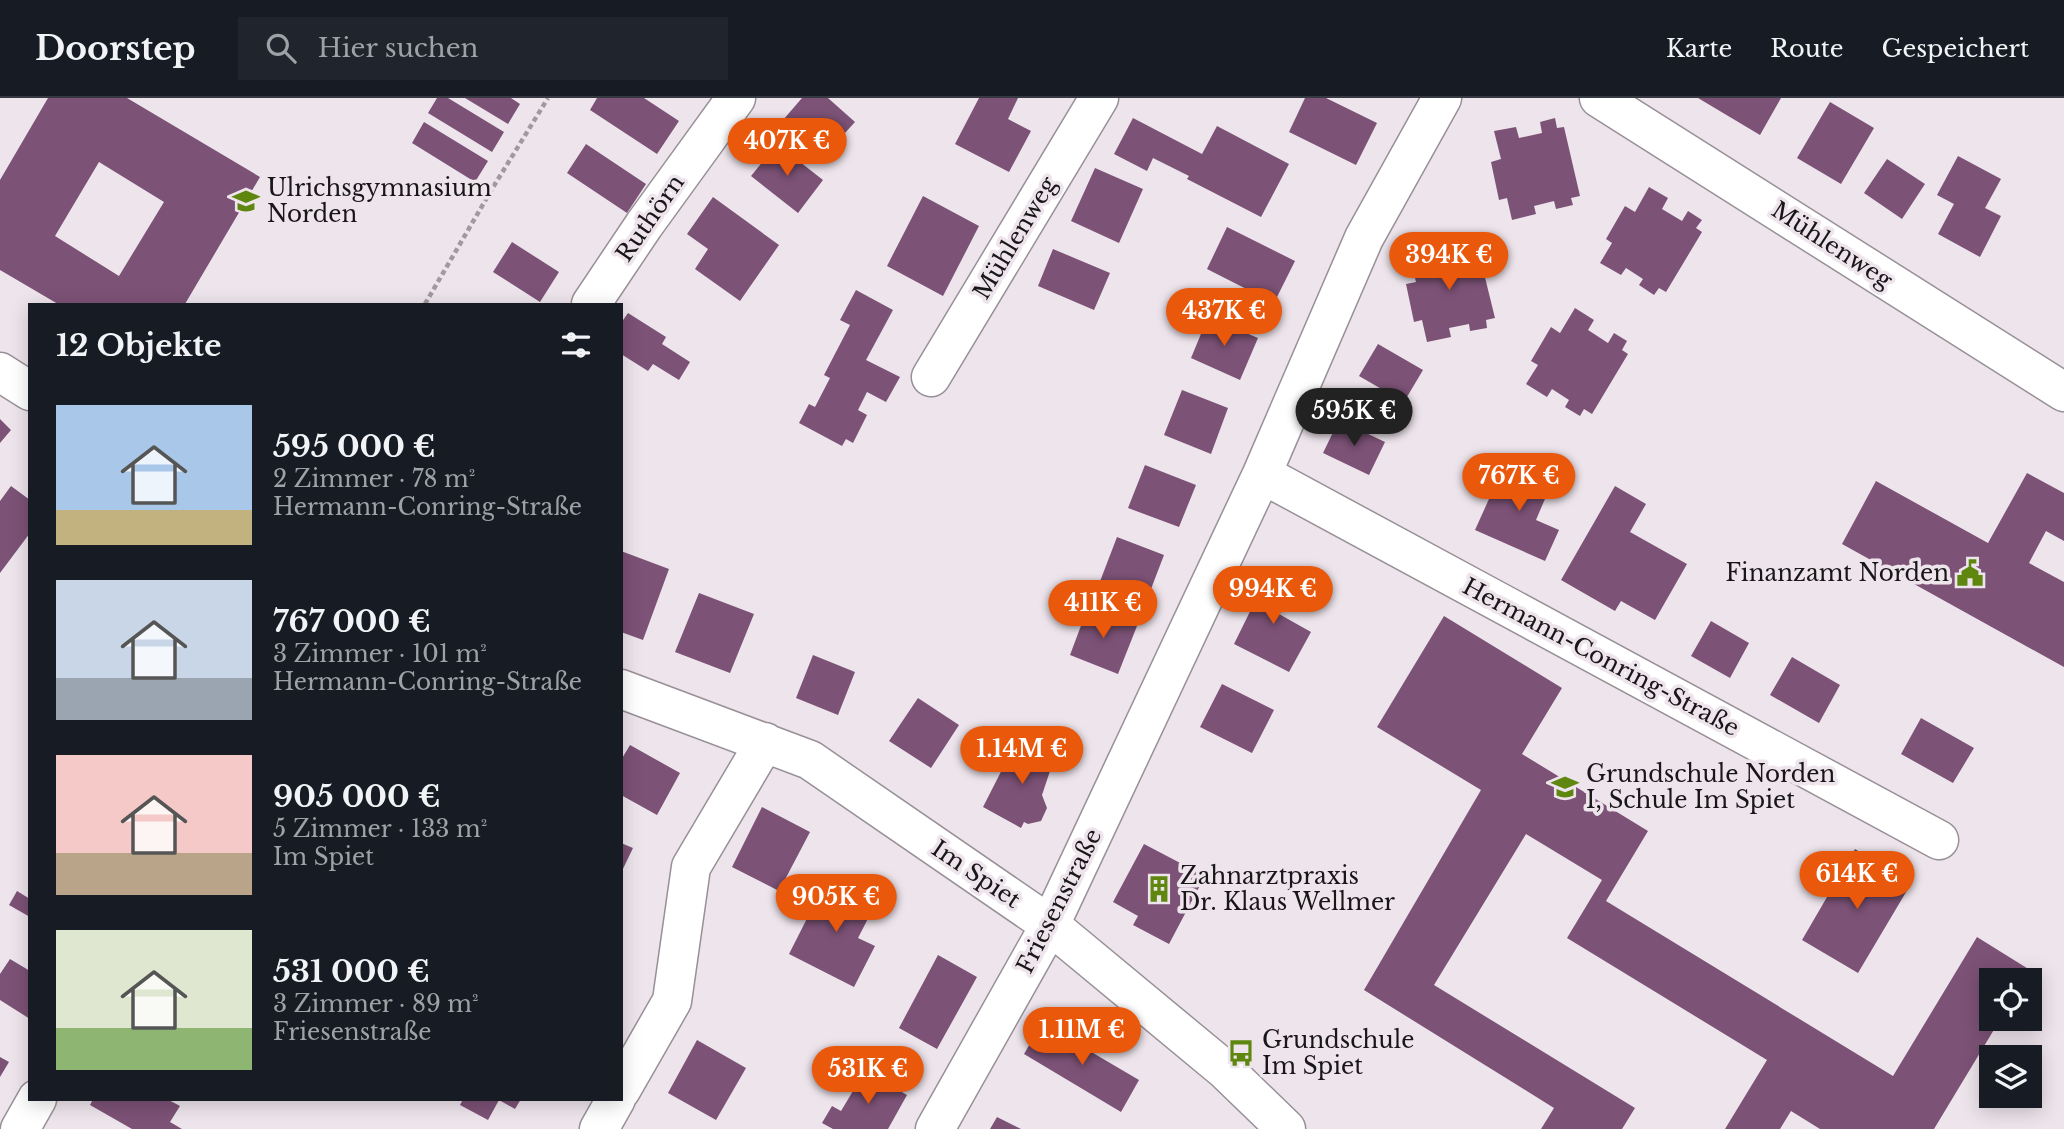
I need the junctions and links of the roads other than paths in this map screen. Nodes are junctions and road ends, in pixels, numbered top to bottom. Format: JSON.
{"nodes":[{"id":1,"x":736,"y":98,"type":"edge"},
{"id":2,"x":1099,"y":98,"type":"edge"},
{"id":3,"x":1442,"y":98,"type":"edge"},
{"id":4,"x":1599,"y":98,"type":"edge"},
{"id":5,"x":592,"y":303,"type":"edge"},
{"id":6,"x":0,"y":372,"type":"edge"},
{"id":7,"x":931,"y":377,"type":"dead end"},
{"id":8,"x":28,"y":390,"type":"edge"},
{"id":9,"x":2064,"y":392,"type":"edge"},
{"id":10,"x":1262,"y":474,"type":"junction"},
{"id":11,"x":623,"y":690,"type":"edge"},
{"id":12,"x":765,"y":742,"type":"junction"},
{"id":13,"x":1939,"y":840,"type":"dead end"},
{"id":14,"x":1050,"y":925,"type":"junction"},
{"id":15,"x":623,"y":1087,"type":"edge"},
{"id":16,"x":36,"y":1101,"type":"edge"},
{"id":17,"x":615,"y":1101,"type":"edge"},
{"id":18,"x":19,"y":1129,"type":"edge"},
{"id":19,"x":599,"y":1129,"type":"edge"},
{"id":20,"x":935,"y":1129,"type":"edge"},
{"id":21,"x":1286,"y":1129,"type":"edge"}],
"edges":[{"from":1,"to":5,"type":"street","name":"Ruthörn"},
{"from":2,"to":7,"type":"street","name":"Mühlenweg"},
{"from":3,"to":10,"type":"street","name":"Friesenstraße"},
{"from":4,"to":9,"type":"street","name":"Mühlenweg"},
{"from":6,"to":8,"type":"street"},
{"from":10,"to":13,"type":"street","name":"Hermann-Conring-Straße"},
{"from":10,"to":14,"type":"street","name":"Friesenstraße"},
{"from":11,"to":12,"type":"street","name":"Im Spiet"},
{"from":12,"to":14,"type":"street","name":"Im Spiet"},
{"from":12,"to":15,"type":"street"},
{"from":14,"to":20,"type":"street","name":"Friesenstraße"},
{"from":14,"to":21,"type":"street","name":"Im Spiet"},
{"from":16,"to":18,"type":"street"},
{"from":17,"to":19,"type":"street"}]}
